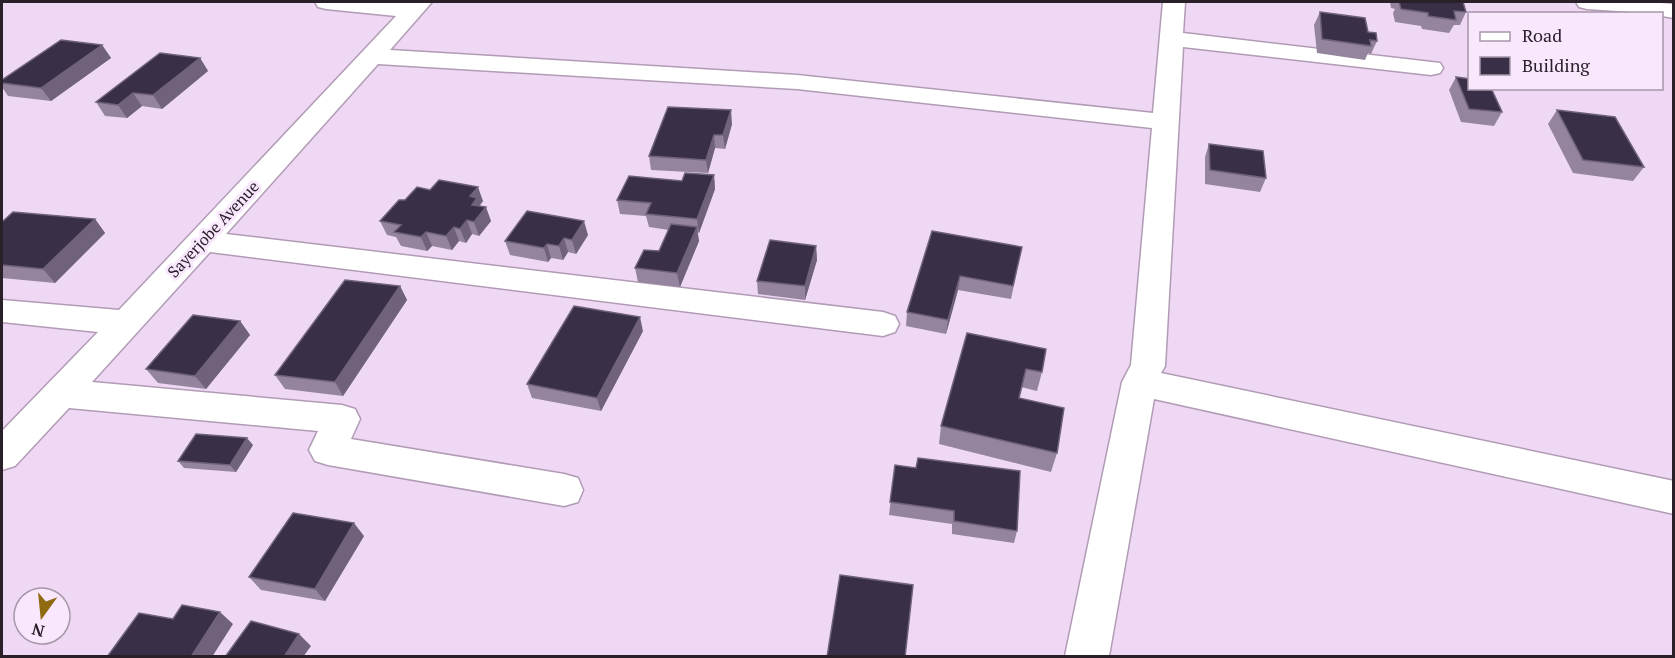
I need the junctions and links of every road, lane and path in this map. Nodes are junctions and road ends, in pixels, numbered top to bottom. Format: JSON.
{"nodes":[{"id":1,"x":326,"y":2,"type":"edge"},
{"id":2,"x":1174,"y":2,"type":"edge"},
{"id":3,"x":1587,"y":2,"type":"edge"},
{"id":4,"x":417,"y":6,"type":"edge"},
{"id":5,"x":1674,"y":11,"type":"edge"},
{"id":6,"x":1170,"y":39,"type":"junction"},
{"id":7,"x":371,"y":56,"type":"junction"},
{"id":8,"x":1431,"y":68,"type":"dead end"},
{"id":9,"x":1164,"y":122,"type":"junction"},
{"id":10,"x":202,"y":241,"type":"junction"},
{"id":11,"x":2,"y":311,"type":"edge"},
{"id":12,"x":127,"y":323,"type":"junction"},
{"id":13,"x":883,"y":324,"type":"dead end"},
{"id":14,"x":1139,"y":382,"type":"junction"},
{"id":15,"x":60,"y":393,"type":"junction"},
{"id":16,"x":2,"y":455,"type":"edge"},
{"id":17,"x":564,"y":490,"type":"dead end"},
{"id":18,"x":1674,"y":498,"type":"edge"},
{"id":19,"x":1087,"y":657,"type":"edge"}],
"edges":[{"from":1,"to":4,"type":"street"},
{"from":2,"to":6,"type":"street"},
{"from":3,"to":5,"type":"street"},
{"from":4,"to":7,"type":"street","name":"Sayerjobe Avenue"},
{"from":6,"to":8,"type":"street"},
{"from":6,"to":9,"type":"street"},
{"from":7,"to":9,"type":"street"},
{"from":7,"to":10,"type":"street","name":"Sayerjobe Avenue"},
{"from":9,"to":14,"type":"street"},
{"from":10,"to":12,"type":"street","name":"Sayerjobe Avenue"},
{"from":10,"to":13,"type":"street"},
{"from":11,"to":12,"type":"street"},
{"from":12,"to":15,"type":"street","name":"Sayerjobe Avenue"},
{"from":14,"to":18,"type":"street"},
{"from":14,"to":19,"type":"street"},
{"from":15,"to":16,"type":"street","name":"Sayerjobe Avenue"},
{"from":15,"to":17,"type":"street"}]}
